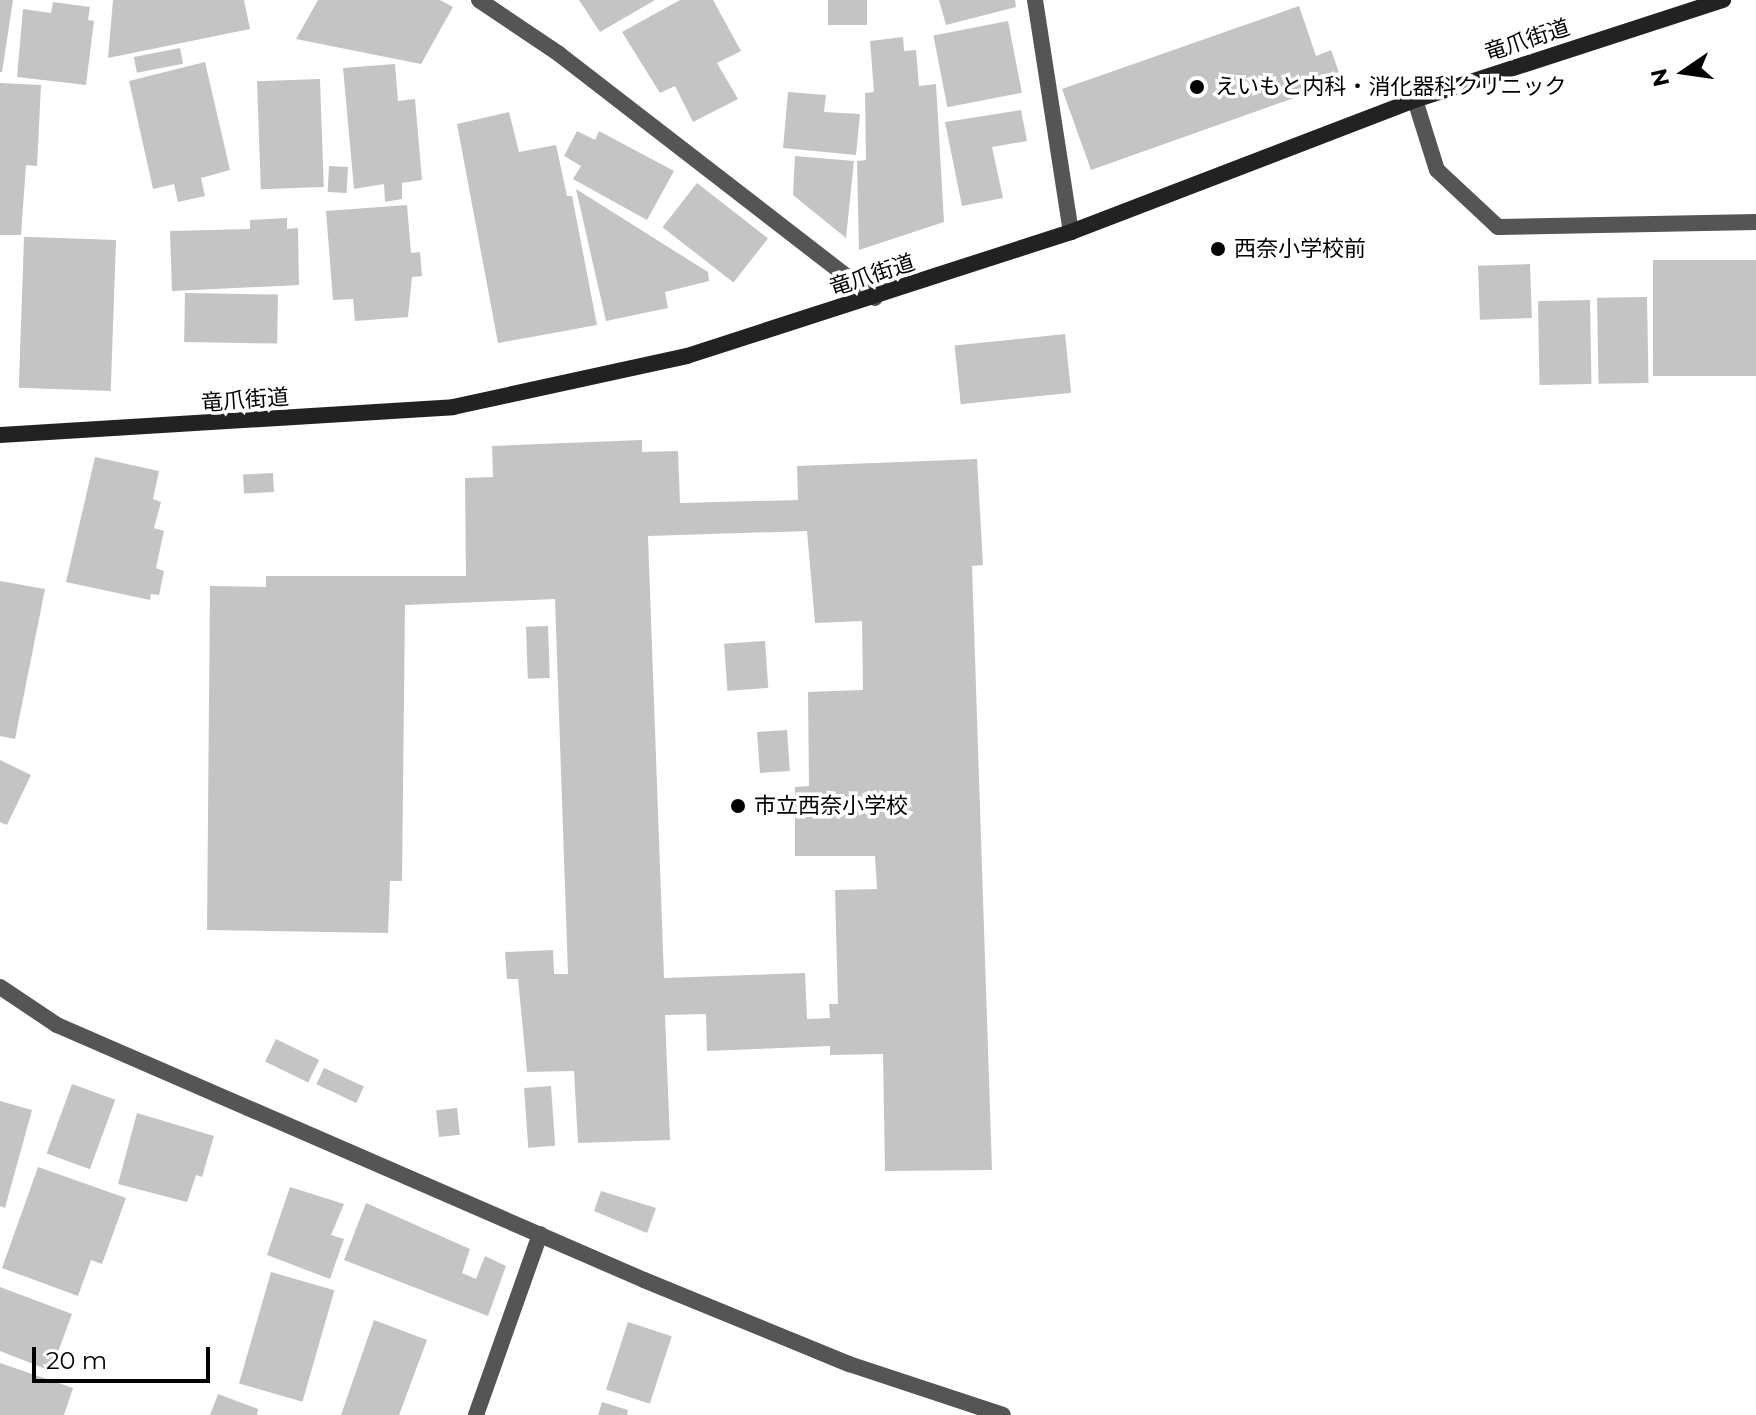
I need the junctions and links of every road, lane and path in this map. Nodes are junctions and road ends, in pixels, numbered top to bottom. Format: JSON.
{"nodes":[{"id":1,"x":479,"y":0,"type":"edge"},
{"id":2,"x":1035,"y":0,"type":"edge"},
{"id":3,"x":1723,"y":0,"type":"edge"},
{"id":4,"x":1415,"y":100,"type":"junction"},
{"id":5,"x":1756,"y":222,"type":"edge"},
{"id":6,"x":1071,"y":232,"type":"junction"},
{"id":7,"x":875,"y":298,"type":"junction"},
{"id":8,"x":0,"y":435,"type":"edge"},
{"id":9,"x":0,"y":987,"type":"edge"},
{"id":10,"x":540,"y":1234,"type":"junction"},
{"id":11,"x":476,"y":1415,"type":"edge"},
{"id":12,"x":1003,"y":1415,"type":"edge"}],
"edges":[{"from":1,"to":7,"type":"street"},
{"from":2,"to":6,"type":"street"},
{"from":3,"to":4,"type":"main road","name":"竜爪街道"},
{"from":4,"to":5,"type":"street"},
{"from":4,"to":6,"type":"main road","name":"竜爪街道"},
{"from":6,"to":7,"type":"main road","name":"竜爪街道"},
{"from":7,"to":8,"type":"main road","name":"竜爪街道"},
{"from":9,"to":10,"type":"street"},
{"from":10,"to":11,"type":"street"},
{"from":10,"to":12,"type":"street"}]}
